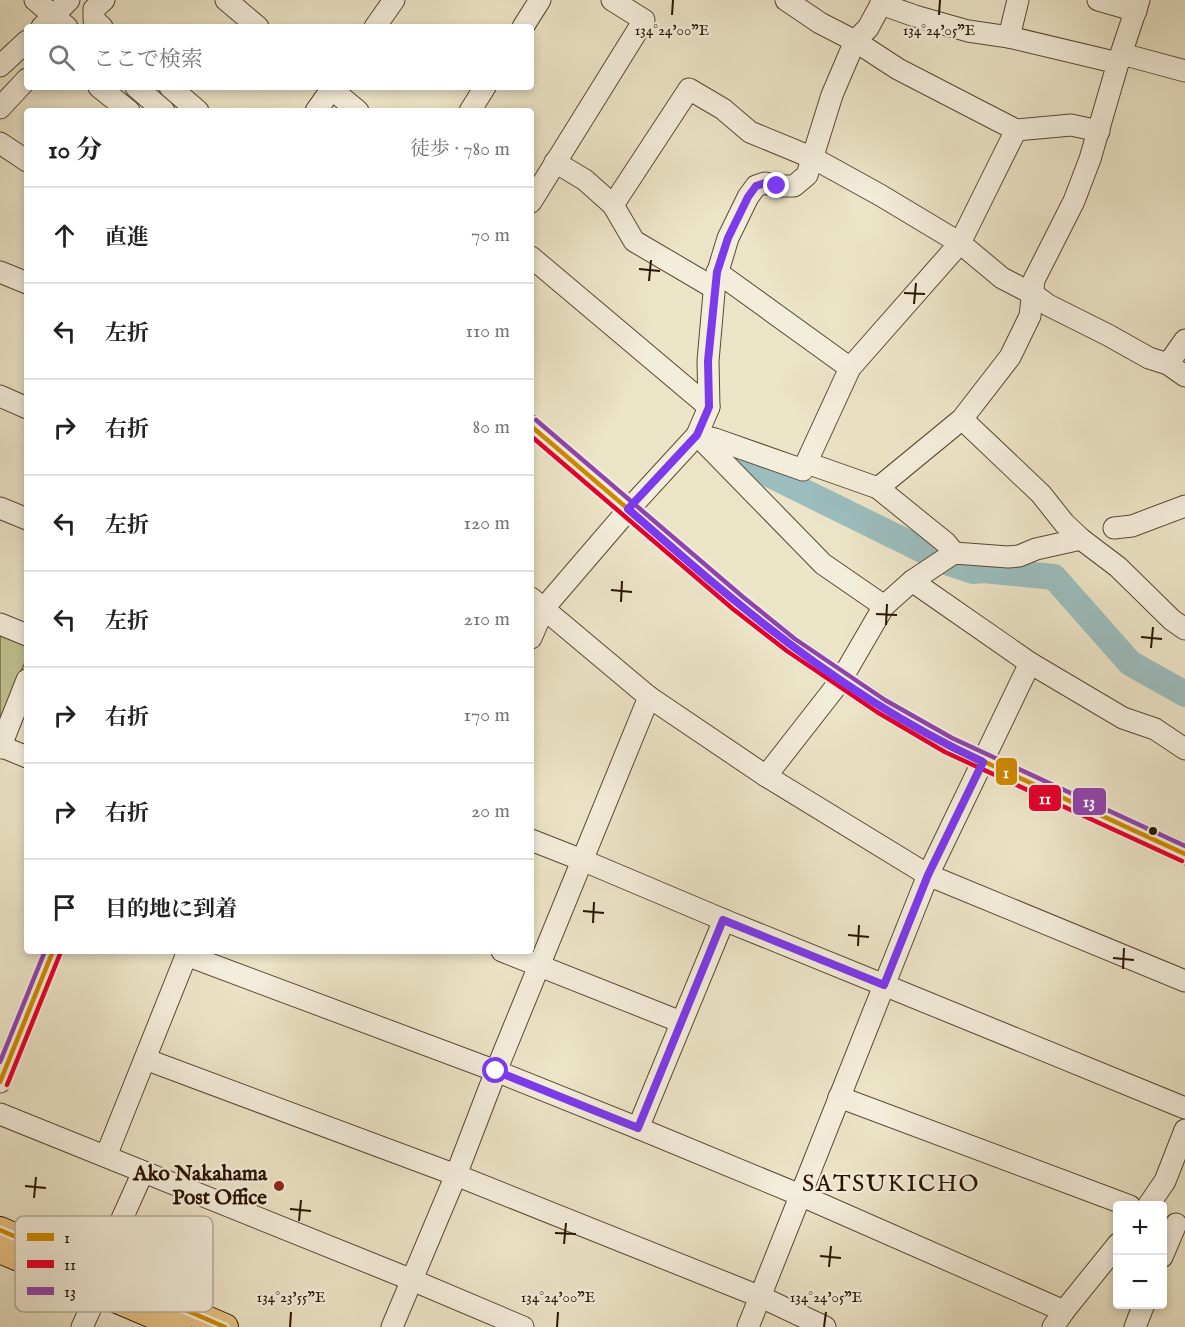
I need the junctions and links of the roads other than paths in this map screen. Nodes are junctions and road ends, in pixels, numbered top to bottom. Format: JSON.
{"nodes":[{"id":1,"x":69,"y":0,"type":"edge"},
{"id":2,"x":104,"y":0,"type":"edge"},
{"id":3,"x":226,"y":0,"type":"edge"},
{"id":4,"x":394,"y":0,"type":"edge"},
{"id":5,"x":540,"y":0,"type":"edge"},
{"id":6,"x":612,"y":0,"type":"edge"},
{"id":7,"x":786,"y":0,"type":"edge"},
{"id":8,"x":1018,"y":0,"type":"edge"},
{"id":9,"x":1098,"y":0,"type":"edge"},
{"id":10,"x":881,"y":2,"type":"edge"},
{"id":11,"x":1138,"y":6,"type":"edge"},
{"id":12,"x":49,"y":16,"type":"edge"},
{"id":13,"x":99,"y":24,"type":"edge"},
{"id":14,"x":254,"y":24,"type":"edge"},
{"id":15,"x":377,"y":24,"type":"edge"},
{"id":16,"x":525,"y":24,"type":"edge"},
{"id":17,"x":1009,"y":37,"type":"junction"},
{"id":18,"x":855,"y":41,"type":"junction"},
{"id":19,"x":24,"y":44,"type":"edge"},
{"id":20,"x":1120,"y":58,"type":"junction"},
{"id":21,"x":0,"y":66,"type":"edge"},
{"id":22,"x":1185,"y":71,"type":"edge"},
{"id":23,"x":24,"y":83,"type":"edge"},
{"id":24,"x":103,"y":90,"type":"edge"},
{"id":25,"x":140,"y":90,"type":"edge"},
{"id":26,"x":174,"y":90,"type":"edge"},
{"id":27,"x":330,"y":90,"type":"edge"},
{"id":28,"x":333,"y":90,"type":"edge"},
{"id":29,"x":483,"y":90,"type":"edge"},
{"id":30,"x":0,"y":108,"type":"edge"},
{"id":31,"x":125,"y":108,"type":"edge"},
{"id":32,"x":160,"y":108,"type":"edge"},
{"id":33,"x":194,"y":108,"type":"edge"},
{"id":34,"x":318,"y":108,"type":"edge"},
{"id":35,"x":354,"y":108,"type":"edge"},
{"id":36,"x":472,"y":108,"type":"edge"},
{"id":37,"x":1016,"y":130,"type":"junction"},
{"id":38,"x":1099,"y":131,"type":"junction"},
{"id":39,"x":0,"y":144,"type":"edge"},
{"id":40,"x":813,"y":158,"type":"junction"},
{"id":41,"x":24,"y":159,"type":"edge"},
{"id":42,"x":555,"y":162,"type":"junction"},
{"id":43,"x":534,"y":197,"type":"edge"},
{"id":44,"x":613,"y":205,"type":"junction"},
{"id":45,"x":960,"y":243,"type":"junction"},
{"id":46,"x":534,"y":259,"type":"edge"},
{"id":47,"x":0,"y":272,"type":"edge"},
{"id":48,"x":715,"y":280,"type":"junction"},
{"id":49,"x":24,"y":282,"type":"edge"},
{"id":50,"x":1033,"y":294,"type":"junction"},
{"id":51,"x":1185,"y":340,"type":"edge"},
{"id":52,"x":850,"y":368,"type":"junction"},
{"id":53,"x":1176,"y":370,"type":"edge"},
{"id":54,"x":0,"y":396,"type":"edge"},
{"id":55,"x":24,"y":407,"type":"edge"},
{"id":56,"x":709,"y":407,"type":"junction"},
{"id":57,"x":962,"y":418,"type":"junction"},
{"id":58,"x":534,"y":429,"type":"edge"},
{"id":59,"x":697,"y":435,"type":"junction"},
{"id":60,"x":807,"y":463,"type":"junction"},
{"id":61,"x":878,"y":488,"type":"junction"},
{"id":62,"x":1185,"y":506,"type":"edge"},
{"id":63,"x":0,"y":508,"type":"edge"},
{"id":64,"x":628,"y":509,"type":"junction"},
{"id":65,"x":24,"y":518,"type":"edge"},
{"id":66,"x":1114,"y":528,"type":"dead end"},
{"id":67,"x":1081,"y":539,"type":"junction"},
{"id":68,"x":954,"y":553,"type":"junction"},
{"id":69,"x":912,"y":581,"type":"junction"},
{"id":70,"x":537,"y":603,"type":"edge"},
{"id":71,"x":884,"y":606,"type":"junction"},
{"id":72,"x":534,"y":620,"type":"edge"},
{"id":73,"x":0,"y":624,"type":"edge"},
{"id":74,"x":1185,"y":630,"type":"edge"},
{"id":75,"x":24,"y":634,"type":"edge"},
{"id":76,"x":1030,"y":663,"type":"junction"},
{"id":77,"x":842,"y":680,"type":"junction"},
{"id":78,"x":24,"y":687,"type":"edge"},
{"id":79,"x":649,"y":697,"type":"junction"},
{"id":80,"x":0,"y":747,"type":"edge"},
{"id":81,"x":1185,"y":749,"type":"edge"},
{"id":82,"x":24,"y":756,"type":"edge"},
{"id":83,"x":983,"y":762,"type":"junction"},
{"id":84,"x":766,"y":776,"type":"junction"},
{"id":85,"x":534,"y":841,"type":"edge"},
{"id":86,"x":1185,"y":854,"type":"edge"},
{"id":87,"x":582,"y":860,"type":"junction"},
{"id":88,"x":928,"y":875,"type":"junction"},
{"id":89,"x":723,"y":920,"type":"junction"},
{"id":90,"x":52,"y":954,"type":"edge"},
{"id":91,"x":187,"y":954,"type":"edge"},
{"id":92,"x":190,"y":954,"type":"edge"},
{"id":93,"x":510,"y":954,"type":"edge"},
{"id":94,"x":540,"y":966,"type":"junction"},
{"id":95,"x":1185,"y":981,"type":"edge"},
{"id":96,"x":884,"y":985,"type":"junction"},
{"id":97,"x":681,"y":1022,"type":"junction"},
{"id":98,"x":145,"y":1059,"type":"junction"},
{"id":99,"x":496,"y":1071,"type":"junction"},
{"id":100,"x":0,"y":1082,"type":"edge"},
{"id":101,"x":839,"y":1097,"type":"junction"},
{"id":102,"x":1185,"y":1108,"type":"edge"},
{"id":103,"x":0,"y":1114,"type":"edge"},
{"id":104,"x":638,"y":1128,"type":"junction"},
{"id":105,"x":1185,"y":1130,"type":"edge"},
{"id":106,"x":106,"y":1156,"type":"junction"},
{"id":107,"x":143,"y":1172,"type":"junction"},
{"id":108,"x":456,"y":1174,"type":"junction"},
{"id":109,"x":800,"y":1195,"type":"junction"},
{"id":110,"x":1117,"y":1201,"type":"edge"},
{"id":111,"x":1151,"y":1201,"type":"edge"},
{"id":112,"x":125,"y":1216,"type":"edge"},
{"id":113,"x":1174,"y":1224,"type":"edge"},
{"id":114,"x":0,"y":1230,"type":"edge"},
{"id":115,"x":15,"y":1238,"type":"edge"},
{"id":116,"x":0,"y":1250,"type":"edge"},
{"id":117,"x":1113,"y":1250,"type":"edge"},
{"id":118,"x":15,"y":1255,"type":"edge"},
{"id":119,"x":1163,"y":1255,"type":"edge"},
{"id":120,"x":412,"y":1280,"type":"junction"},
{"id":121,"x":760,"y":1297,"type":"junction"},
{"id":122,"x":1142,"y":1309,"type":"edge"},
{"id":123,"x":87,"y":1312,"type":"edge"},
{"id":124,"x":153,"y":1312,"type":"edge"},
{"id":125,"x":183,"y":1312,"type":"edge"},
{"id":126,"x":1059,"y":1319,"type":"edge"},
{"id":127,"x":82,"y":1327,"type":"edge"},
{"id":128,"x":181,"y":1327,"type":"edge"},
{"id":129,"x":225,"y":1327,"type":"edge"},
{"id":130,"x":392,"y":1327,"type":"edge"},
{"id":131,"x":523,"y":1327,"type":"edge"},
{"id":132,"x":748,"y":1327,"type":"edge"},
{"id":133,"x":825,"y":1327,"type":"edge"},
{"id":134,"x":1135,"y":1327,"type":"edge"}],
"edges":[{"from":1,"to":12,"type":"street"},
{"from":2,"to":13,"type":"street"},
{"from":3,"to":14,"type":"street"},
{"from":4,"to":15,"type":"street"},
{"from":5,"to":16,"type":"street"},
{"from":6,"to":42,"type":"street"},
{"from":7,"to":18,"type":"street"},
{"from":8,"to":17,"type":"street"},
{"from":9,"to":11,"type":"street"},
{"from":10,"to":17,"type":"street"},
{"from":10,"to":18,"type":"street"},
{"from":11,"to":20,"type":"street"},
{"from":17,"to":20,"type":"street"},
{"from":18,"to":37,"type":"street"},
{"from":18,"to":40,"type":"street"},
{"from":19,"to":21,"type":"street"},
{"from":20,"to":22,"type":"street"},
{"from":20,"to":38,"type":"street"},
{"from":23,"to":30,"type":"street"},
{"from":24,"to":31,"type":"street"},
{"from":25,"to":32,"type":"street"},
{"from":26,"to":33,"type":"street"},
{"from":27,"to":34,"type":"street"},
{"from":28,"to":35,"type":"street"},
{"from":29,"to":36,"type":"street"},
{"from":37,"to":38,"type":"street"},
{"from":37,"to":45,"type":"street"},
{"from":38,"to":50,"type":"street"},
{"from":39,"to":41,"type":"street"},
{"from":40,"to":44,"type":"street"},
{"from":40,"to":45,"type":"street"},
{"from":40,"to":48,"type":"street"},
{"from":42,"to":43,"type":"street"},
{"from":42,"to":44,"type":"street"},
{"from":44,"to":48,"type":"street"},
{"from":45,"to":50,"type":"street"},
{"from":45,"to":52,"type":"street"},
{"from":46,"to":56,"type":"street"},
{"from":47,"to":49,"type":"street"},
{"from":48,"to":52,"type":"street"},
{"from":48,"to":56,"type":"street"},
{"from":50,"to":53,"type":"street"},
{"from":50,"to":57,"type":"street"},
{"from":51,"to":53,"type":"street"},
{"from":52,"to":60,"type":"street"},
{"from":54,"to":55,"type":"street"},
{"from":56,"to":59,"type":"street"},
{"from":57,"to":61,"type":"street"},
{"from":57,"to":67,"type":"street"},
{"from":58,"to":64,"type":"street"},
{"from":59,"to":60,"type":"street"},
{"from":59,"to":64,"type":"street"},
{"from":59,"to":71,"type":"street"},
{"from":60,"to":61,"type":"street"},
{"from":61,"to":68,"type":"street"},
{"from":62,"to":66,"type":"street"},
{"from":63,"to":65,"type":"street"},
{"from":64,"to":70,"type":"street"},
{"from":64,"to":77,"type":"street"},
{"from":67,"to":68,"type":"street"},
{"from":67,"to":74,"type":"street"},
{"from":68,"to":69,"type":"street"},
{"from":69,"to":71,"type":"street"},
{"from":69,"to":76,"type":"street"},
{"from":70,"to":72,"type":"street"},
{"from":70,"to":79,"type":"street"},
{"from":71,"to":77,"type":"street"},
{"from":73,"to":75,"type":"street"},
{"from":76,"to":81,"type":"street"},
{"from":76,"to":83,"type":"street"},
{"from":77,"to":83,"type":"street"},
{"from":77,"to":84,"type":"street"},
{"from":78,"to":80,"type":"street"},
{"from":79,"to":84,"type":"street"},
{"from":79,"to":87,"type":"street"},
{"from":80,"to":82,"type":"street"},
{"from":83,"to":86,"type":"street"},
{"from":83,"to":88,"type":"street"},
{"from":84,"to":88,"type":"street"},
{"from":85,"to":87,"type":"street"},
{"from":87,"to":89,"type":"street"},
{"from":87,"to":94,"type":"street"},
{"from":88,"to":95,"type":"street"},
{"from":88,"to":96,"type":"street"},
{"from":89,"to":96,"type":"street"},
{"from":89,"to":97,"type":"street"},
{"from":90,"to":100,"type":"street"},
{"from":91,"to":98,"type":"street"},
{"from":92,"to":99,"type":"street"},
{"from":93,"to":94,"type":"street"},
{"from":94,"to":97,"type":"street"},
{"from":94,"to":99,"type":"street"},
{"from":96,"to":101,"type":"street"},
{"from":96,"to":102,"type":"street"},
{"from":97,"to":104,"type":"street"},
{"from":98,"to":106,"type":"street"},
{"from":98,"to":108,"type":"street"},
{"from":99,"to":104,"type":"street"},
{"from":99,"to":108,"type":"street"},
{"from":101,"to":109,"type":"street"},
{"from":101,"to":110,"type":"street"},
{"from":103,"to":106,"type":"street"},
{"from":104,"to":109,"type":"street"},
{"from":105,"to":111,"type":"street"},
{"from":106,"to":107,"type":"street"},
{"from":107,"to":112,"type":"street"},
{"from":107,"to":120,"type":"street"},
{"from":108,"to":120,"type":"street"},
{"from":108,"to":121,"type":"street"},
{"from":109,"to":121,"type":"street"},
{"from":109,"to":126,"type":"street"},
{"from":113,"to":119,"type":"street"},
{"from":114,"to":115,"type":"main road"},
{"from":116,"to":118,"type":"main road"},
{"from":117,"to":126,"type":"street"},
{"from":120,"to":130,"type":"street"},
{"from":120,"to":131,"type":"street"},
{"from":121,"to":132,"type":"street"},
{"from":121,"to":133,"type":"street"},
{"from":122,"to":134,"type":"street"},
{"from":123,"to":127,"type":"street"},
{"from":124,"to":128,"type":"main road"},
{"from":125,"to":129,"type":"main road"}]}
